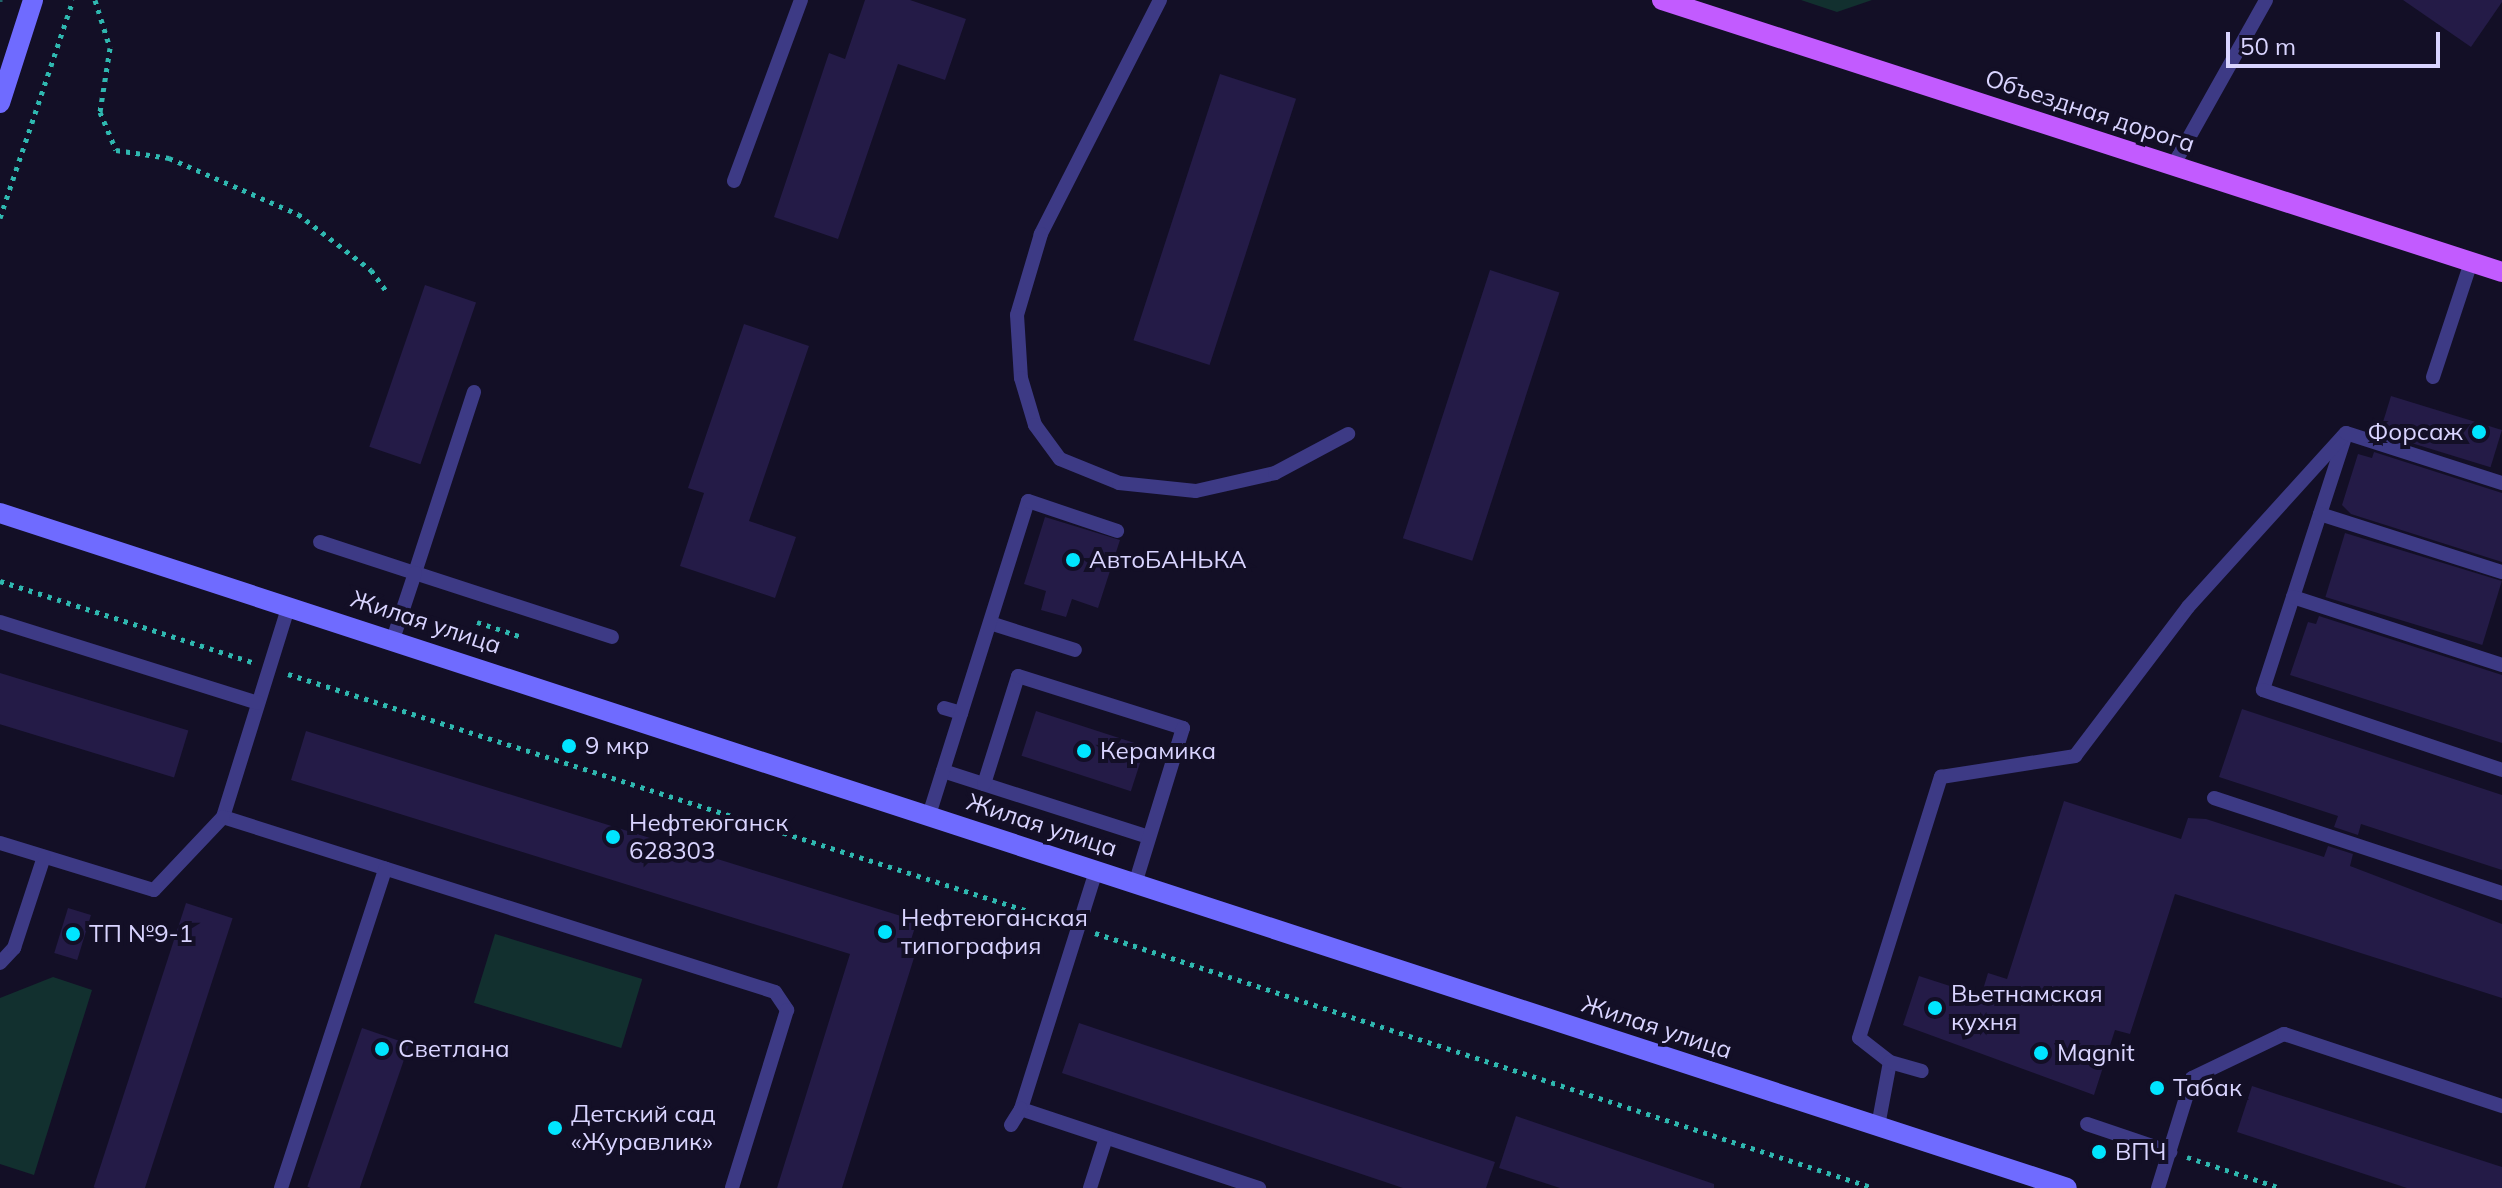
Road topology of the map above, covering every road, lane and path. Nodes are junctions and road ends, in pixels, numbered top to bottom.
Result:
1 (33, 0) edge
2 (73, 0) edge
3 (95, 0) edge
4 (801, 0) edge
5 (1160, 0) edge
6 (1662, 0) edge
7 (2266, 0) edge
8 (0, 103) edge
9 (2173, 166) junction
10 (734, 181) dead end
11 (0, 218) edge
12 (2471, 262) junction
13 (2502, 272) edge
14 (388, 293) dead end
15 (2433, 377) dead end
16 (474, 392) dead end
17 (2346, 433) junction
18 (1348, 434) dead end
19 (2502, 483) edge
20 (0, 513) edge
21 (2320, 514) junction
22 (1117, 531) dead end
23 (320, 542) dead end
24 (2502, 572) edge
25 (415, 573) junction
26 (0, 581) edge
27 (2293, 597) junction
28 (289, 605) junction
29 (0, 622) edge
30 (477, 622) dead end
31 (990, 623) junction
32 (522, 637) dead end
33 (612, 637) dead end
34 (393, 639) junction
35 (1075, 650) dead end
36 (2502, 665) edge
37 (269, 668) junction
38 (258, 703) junction
39 (944, 708) dead end
40 (961, 713) junction
41 (2502, 770) edge
42 (943, 771) junction
43 (984, 784) junction
44 (2214, 798) dead end
45 (929, 815) junction
46 (223, 817) junction
47 (1149, 837) junction
48 (0, 843) edge
49 (44, 857) junction
50 (385, 869) junction
51 (1096, 871) junction
52 (1135, 884) junction
53 (2502, 893) edge
54 (1080, 928) junction
55 (0, 963) edge
56 (1890, 1062) junction
57 (1922, 1071) dead end
58 (2502, 1106) edge
59 (1021, 1109) junction
60 (2087, 1124) dead end
61 (1011, 1125) dead end
62 (1878, 1126) junction
63 (1106, 1138) junction
64 (2170, 1152) junction
65 (281, 1188) edge
66 (732, 1188) edge
67 (1090, 1188) edge
68 (1259, 1188) edge
69 (1874, 1188) edge
70 (2067, 1188) edge
71 (2158, 1188) edge
72 (2281, 1188) edge

1 - 8 main road
2 - 11 path
3 - 14 path
4 - 10 lane
5 - 18 lane
6 - 9 main road, Объездная дорога
7 - 9 lane
9 - 12 main road, Объездная дорога
12 - 13 main road, Объездная дорога
12 - 15 lane
16 - 25 lane
17 - 19 lane
17 - 21 lane
17 - 56 lane
20 - 28 main road, Жилая улица
21 - 24 lane
21 - 27 lane
22 - 31 lane
23 - 25 lane
25 - 33 lane
25 - 34 lane
26 - 37 path
27 - 36 lane
27 - 41 lane
28 - 34 main road, Жилая улица
28 - 37 lane
29 - 38 lane
30 - 32 path
31 - 35 lane
31 - 40 lane
34 - 45 main road, Жилая улица
37 - 38 lane
37 - 54 path
38 - 46 lane
39 - 40 lane
40 - 42 lane
42 - 43 lane
42 - 45 lane
43 - 47 lane
43 - 47 lane
44 - 53 lane
45 - 51 main road, Жилая улица
46 - 49 lane
46 - 50 lane
47 - 52 lane
48 - 49 lane
49 - 55 lane
50 - 65 lane
50 - 66 lane
51 - 52 main road, Жилая улица
51 - 54 lane
52 - 62 main road, Жилая улица
54 - 59 lane
54 - 69 path
56 - 57 lane
56 - 62 lane
58 - 64 lane
59 - 61 lane
59 - 63 lane
60 - 64 lane
62 - 70 main road, Жилая улица
63 - 67 lane
63 - 68 lane
64 - 71 lane
64 - 72 path

